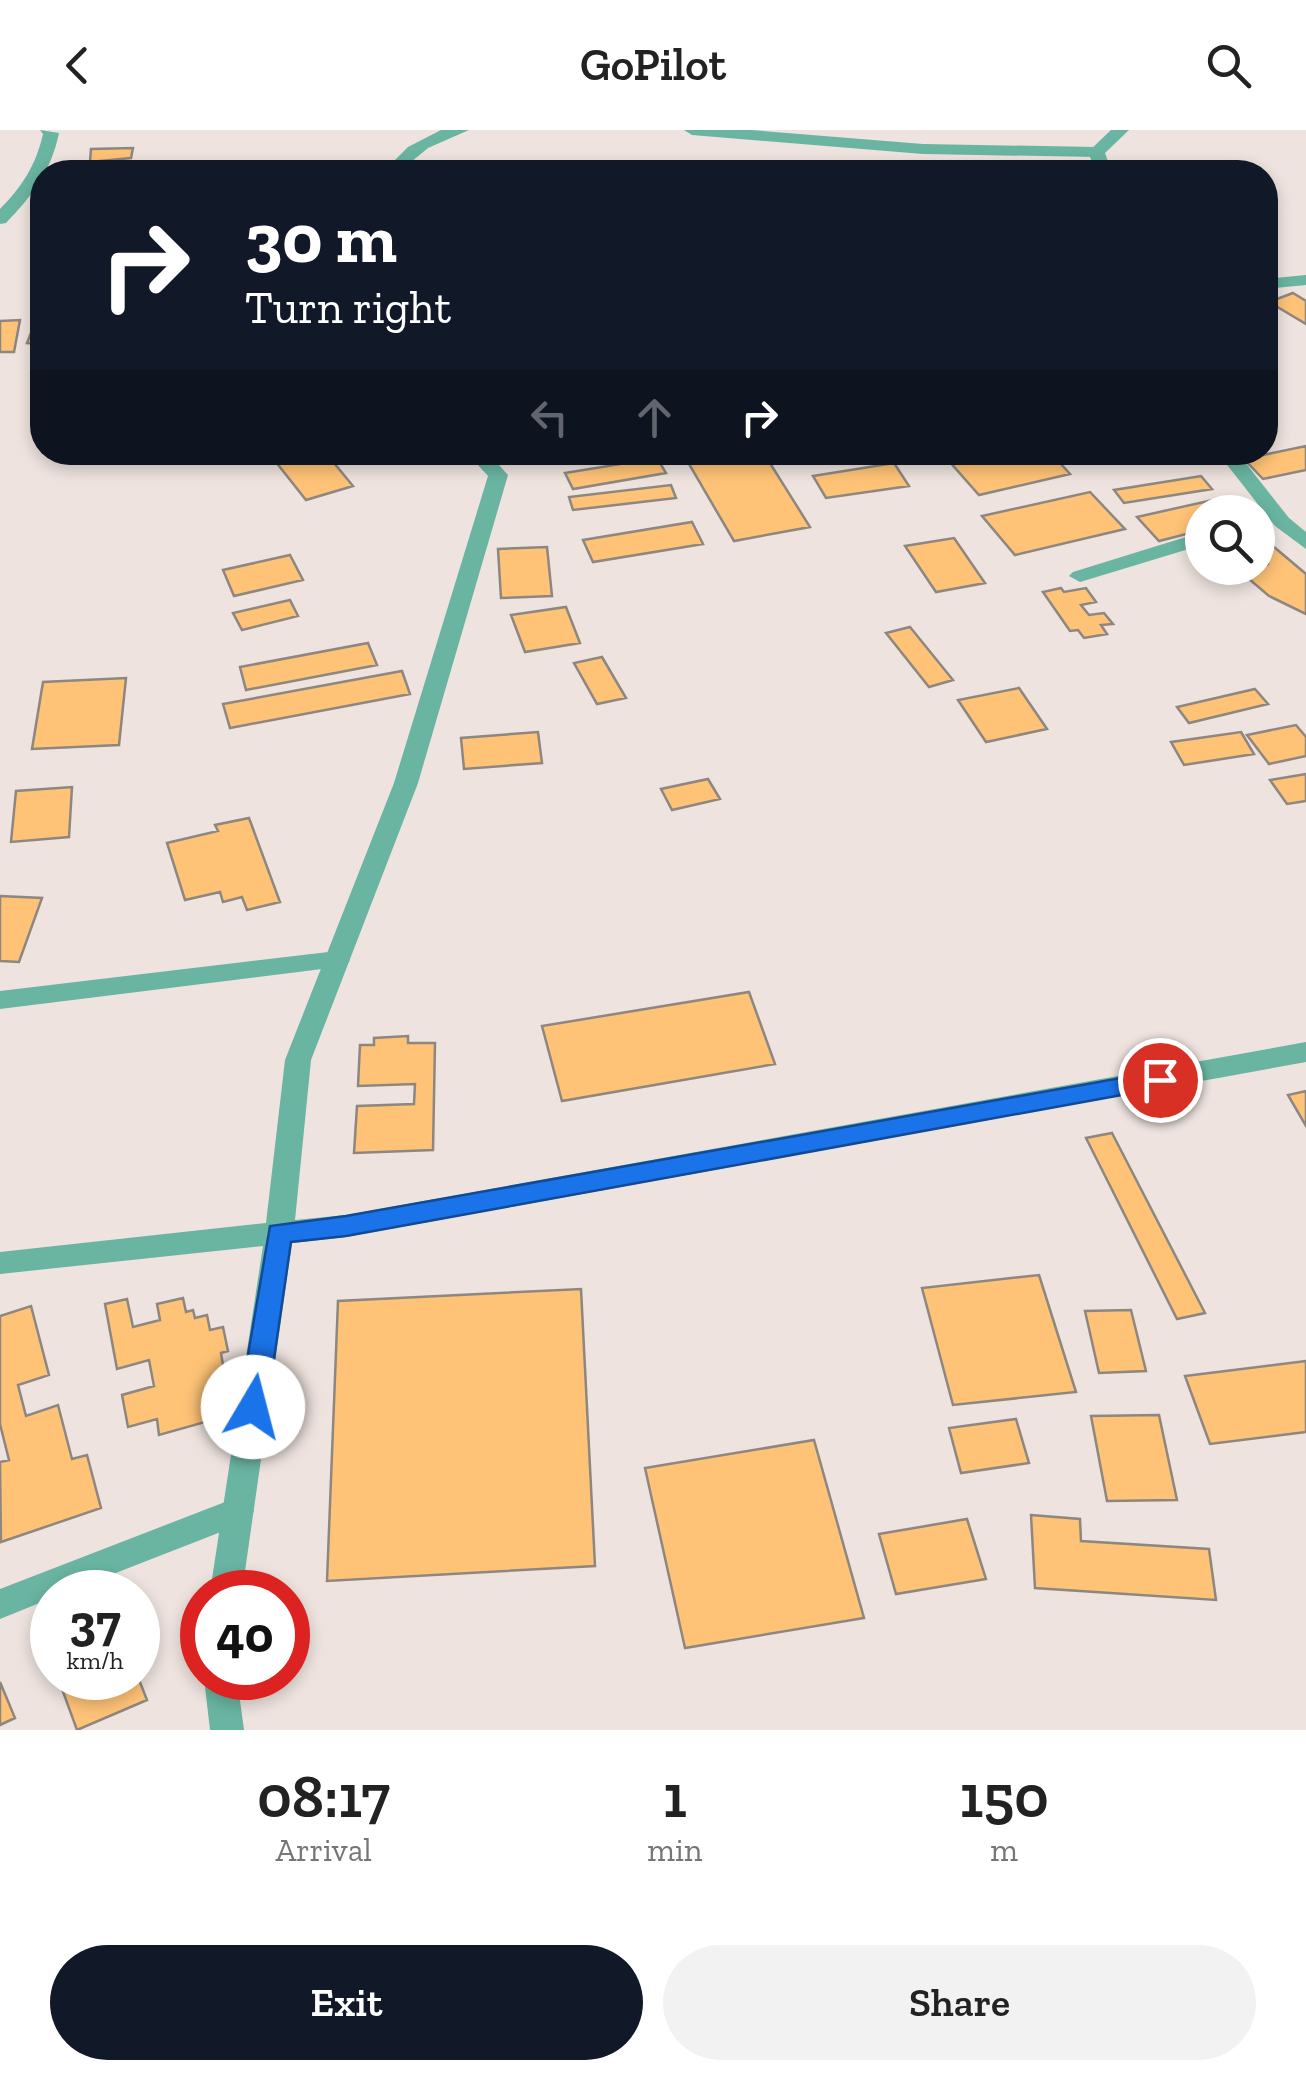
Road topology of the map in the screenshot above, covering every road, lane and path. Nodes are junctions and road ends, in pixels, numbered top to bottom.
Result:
1 (48, 130) edge
2 (461, 130) edge
3 (692, 130) edge
4 (1120, 130) edge
5 (1096, 152) junction
6 (46, 160) edge
7 (401, 160) edge
8 (1099, 160) edge
9 (30, 185) edge
10 (0, 218) edge
11 (1306, 280) edge
12 (1278, 283) edge
13 (488, 465) edge
14 (1236, 465) edge
15 (1282, 522) junction
16 (1275, 523) edge
17 (1185, 543) edge
18 (1306, 544) edge
19 (1080, 576) dead end
20 (337, 960) junction
21 (0, 1000) edge
22 (1306, 1052) edge
23 (279, 1233) junction
24 (0, 1263) edge
25 (238, 1511) junction
26 (229, 1570) edge
27 (0, 1604) edge
28 (224, 1700) edge
29 (227, 1730) edge

1 - 6 street
2 - 7 street
3 - 5 street
4 - 5 street
5 - 8 street
9 - 10 street
11 - 12 street
13 - 20 street
14 - 15 street
15 - 16 street
15 - 18 street
17 - 19 street
20 - 21 street
20 - 23 street
22 - 23 street
23 - 24 street
23 - 25 street
25 - 26 street
25 - 27 street
28 - 29 street

